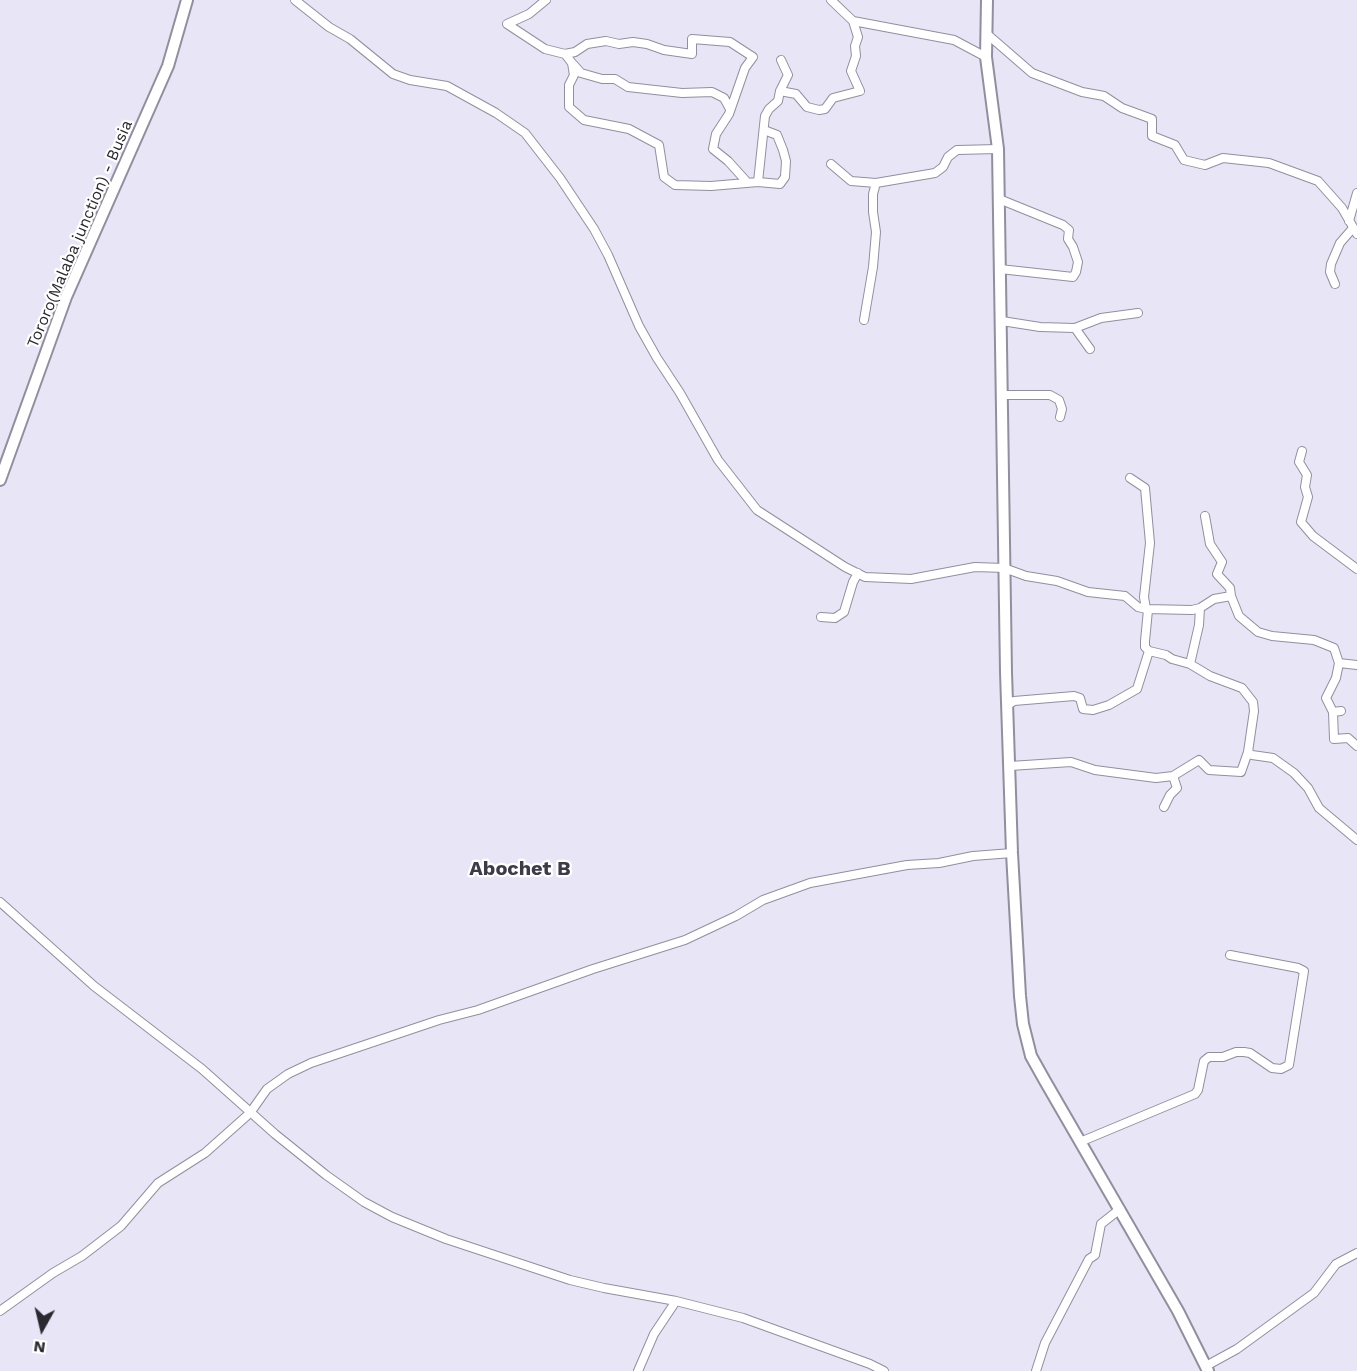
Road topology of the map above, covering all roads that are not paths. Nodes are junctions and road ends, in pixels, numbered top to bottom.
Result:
1 (187, 0) edge
2 (295, 0) edge
3 (546, 0) edge
4 (831, 0) edge
5 (987, 0) edge
6 (853, 21) junction
7 (987, 34) junction
8 (566, 54) junction
9 (986, 57) junction
10 (781, 60) dead end
11 (572, 63) junction
12 (780, 91) junction
13 (730, 109) junction
14 (764, 130) junction
15 (998, 149) junction
16 (831, 164) dead end
17 (747, 182) junction
18 (758, 182) junction
19 (876, 183) junction
20 (1357, 194) edge
21 (999, 199) junction
22 (1353, 227) edge
23 (1000, 269) junction
24 (1335, 284) dead end
25 (1138, 313) dead end
26 (864, 320) dead end
27 (1002, 321) junction
28 (1075, 328) junction
29 (1090, 349) dead end
30 (1003, 395) junction
31 (1060, 417) dead end
32 (1302, 451) dead end
33 (1130, 478) dead end
34 (0, 480) edge
35 (1205, 516) dead end
36 (1005, 568) junction
37 (1357, 569) edge
38 (858, 573) junction
39 (1231, 596) junction
40 (1200, 608) junction
41 (1147, 610) junction
42 (821, 617) dead end
43 (1149, 651) junction
44 (1339, 663) junction
45 (1190, 664) junction
46 (1357, 665) edge
47 (1008, 705) junction
48 (1356, 743) edge
49 (1248, 752) junction
50 (1010, 766) junction
51 (1173, 776) junction
52 (1164, 807) dead end
53 (1357, 840) edge
54 (1012, 853) junction
55 (0, 902) edge
56 (1230, 955) dead end
57 (250, 1113) junction
58 (1080, 1142) junction
59 (1120, 1209) junction
60 (1357, 1253) edge
61 (676, 1301) junction
62 (0, 1311) edge
63 (1207, 1369) edge
64 (638, 1371) edge
65 (884, 1371) edge
66 (1036, 1371) edge

1 - 34 main road, Tororo(Malaba junction) - Busia
2 - 38 street
3 - 8 street
4 - 6 street
5 - 7 main road
6 - 9 street
6 - 12 street
7 - 9 main road
7 - 22 street
8 - 11 street
8 - 13 street
9 - 15 main road
10 - 12 street
11 - 13 street
11 - 17 street
12 - 14 street
13 - 17 street
14 - 18 street
14 - 18 street
15 - 19 street
15 - 21 main road
16 - 19 street
17 - 18 street
19 - 26 street
20 - 22 street
21 - 23 main road
21 - 23 street
22 - 24 street
23 - 27 main road
25 - 28 street
27 - 28 street
27 - 30 main road
28 - 29 street
30 - 31 street
30 - 36 main road
32 - 37 street
33 - 41 street
35 - 39 street
36 - 38 street
36 - 41 street
36 - 47 main road
38 - 42 street
39 - 40 street
39 - 44 street
40 - 41 street
40 - 45 street
41 - 43 street
43 - 45 street
43 - 47 street
44 - 46 street
44 - 48 street
45 - 49 street
47 - 50 main road
49 - 51 street
49 - 53 street
50 - 51 street
50 - 54 main road
51 - 52 street
54 - 57 street
54 - 58 main road
55 - 57 street
56 - 58 street
57 - 61 street
57 - 62 street
58 - 59 main road
59 - 63 main road
59 - 66 street
60 - 63 street
61 - 64 street
61 - 65 street

